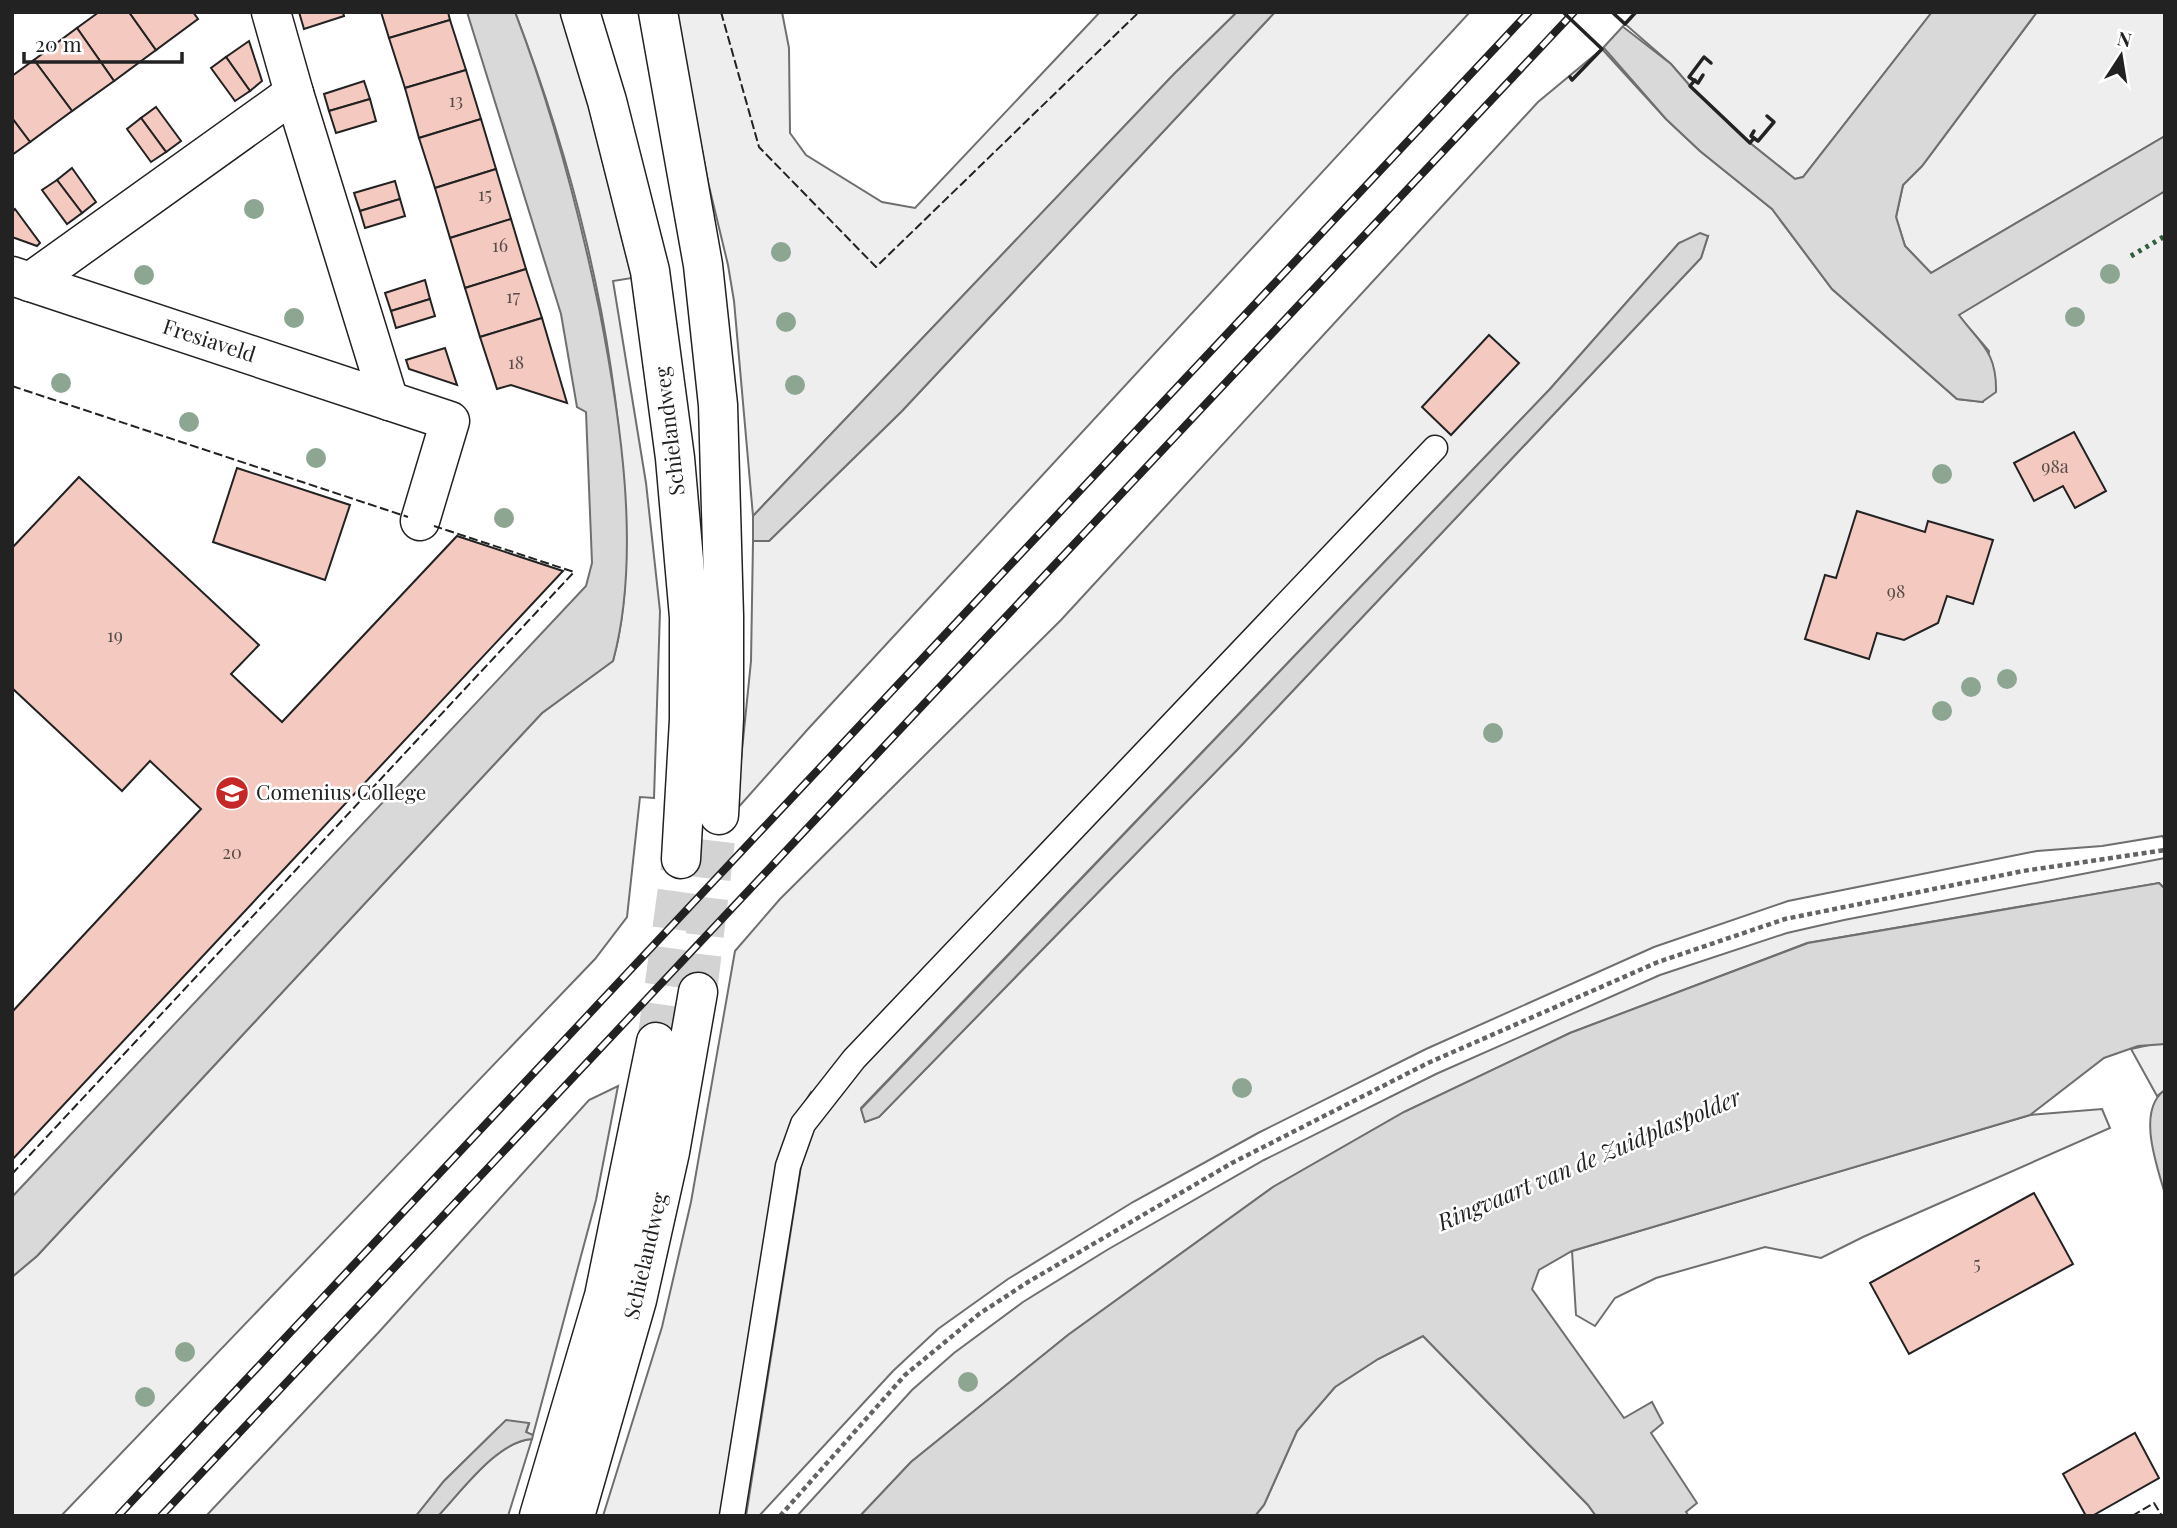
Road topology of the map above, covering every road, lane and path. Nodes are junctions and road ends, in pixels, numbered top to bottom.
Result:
1 (271, 12) edge
2 (580, 12) edge
3 (658, 12) edge
4 (294, 93) junction
5 (21, 279) edge
6 (389, 401) junction
7 (1435, 448) dead end
8 (420, 521) dead end
9 (719, 815) tunnel mouth
10 (2165, 850) edge
11 (681, 859) tunnel mouth
12 (698, 992) tunnel mouth
13 (656, 1042) tunnel mouth
14 (539, 1516) edge
15 (575, 1516) edge
16 (733, 1516) edge
17 (780, 1516) edge

1 - 4 main road
2 - 11 main road, Schielandweg
3 - 9 main road, Schielandweg
4 - 5 main road, Fresiaveld
4 - 6 main road
5 - 6 main road, Fresiaveld
6 - 8 main road, Fresiaveld
7 - 16 lane
10 - 17 path
12 - 15 main road, Schielandweg
13 - 14 main road, Schielandweg

